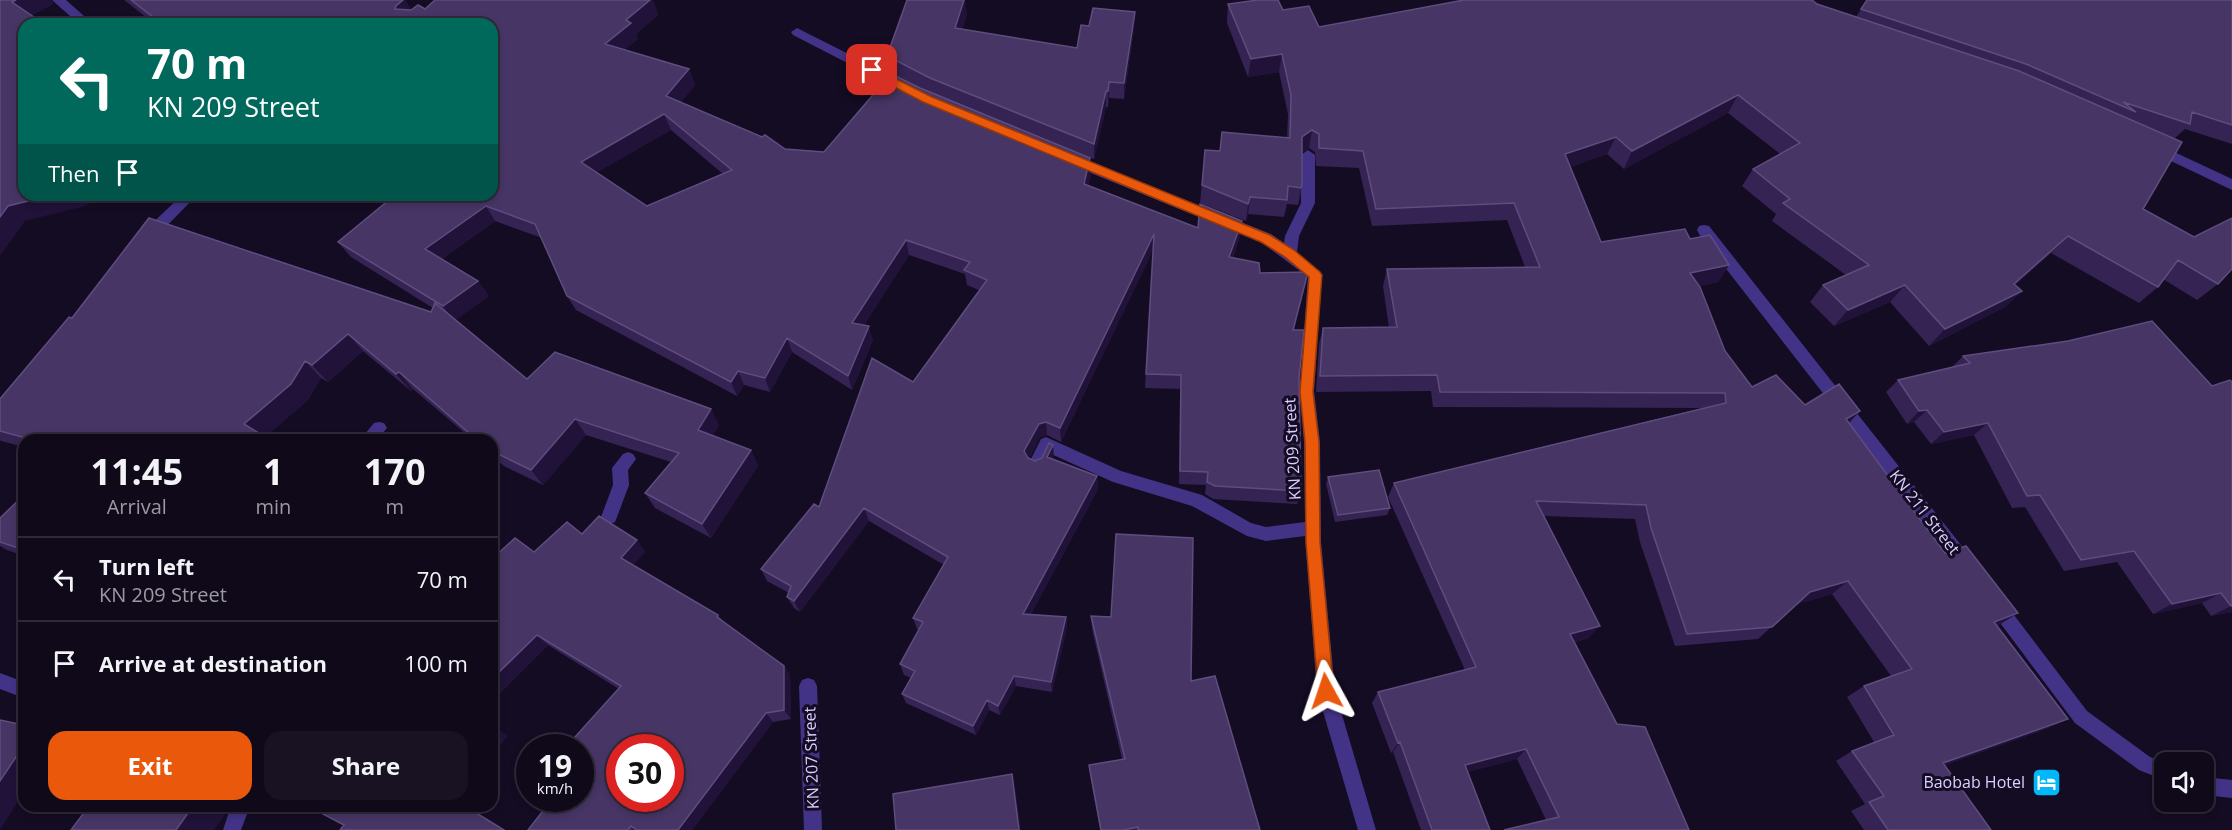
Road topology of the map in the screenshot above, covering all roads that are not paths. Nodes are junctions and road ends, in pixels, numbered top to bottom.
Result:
1 (58, 0) edge
2 (80, 18) edge
3 (797, 32) dead end
4 (907, 89) edge
5 (2144, 143) edge
6 (1058, 154) edge
7 (1308, 155) edge
8 (2232, 184) edge
9 (184, 201) edge
10 (1704, 230) dead end
11 (141, 243) edge
12 (1290, 254) junction
13 (379, 428) dead end
14 (373, 434) edge
15 (628, 459) edge
16 (1036, 465) edge
17 (609, 517) dead end
18 (1312, 528) junction
19 (1975, 576) edge
20 (1989, 595) edge
21 (0, 681) edge
22 (808, 686) dead end
23 (18, 688) edge
24 (2154, 767) edge
25 (2214, 787) edge
26 (2232, 789) edge
27 (238, 812) edge
28 (232, 830) edge
29 (813, 830) edge
30 (1366, 830) edge

1 - 2 street
3 - 4 street
5 - 8 street
6 - 12 street, KN 209 Street
7 - 12 street
9 - 11 street
10 - 19 street, KN 211 Street
12 - 18 street, KN 209 Street
13 - 14 street
15 - 17 street
16 - 18 street
18 - 30 street, KN 209 Street
20 - 24 street
21 - 23 street
22 - 29 street, KN 207 Street
25 - 26 street
27 - 28 street

